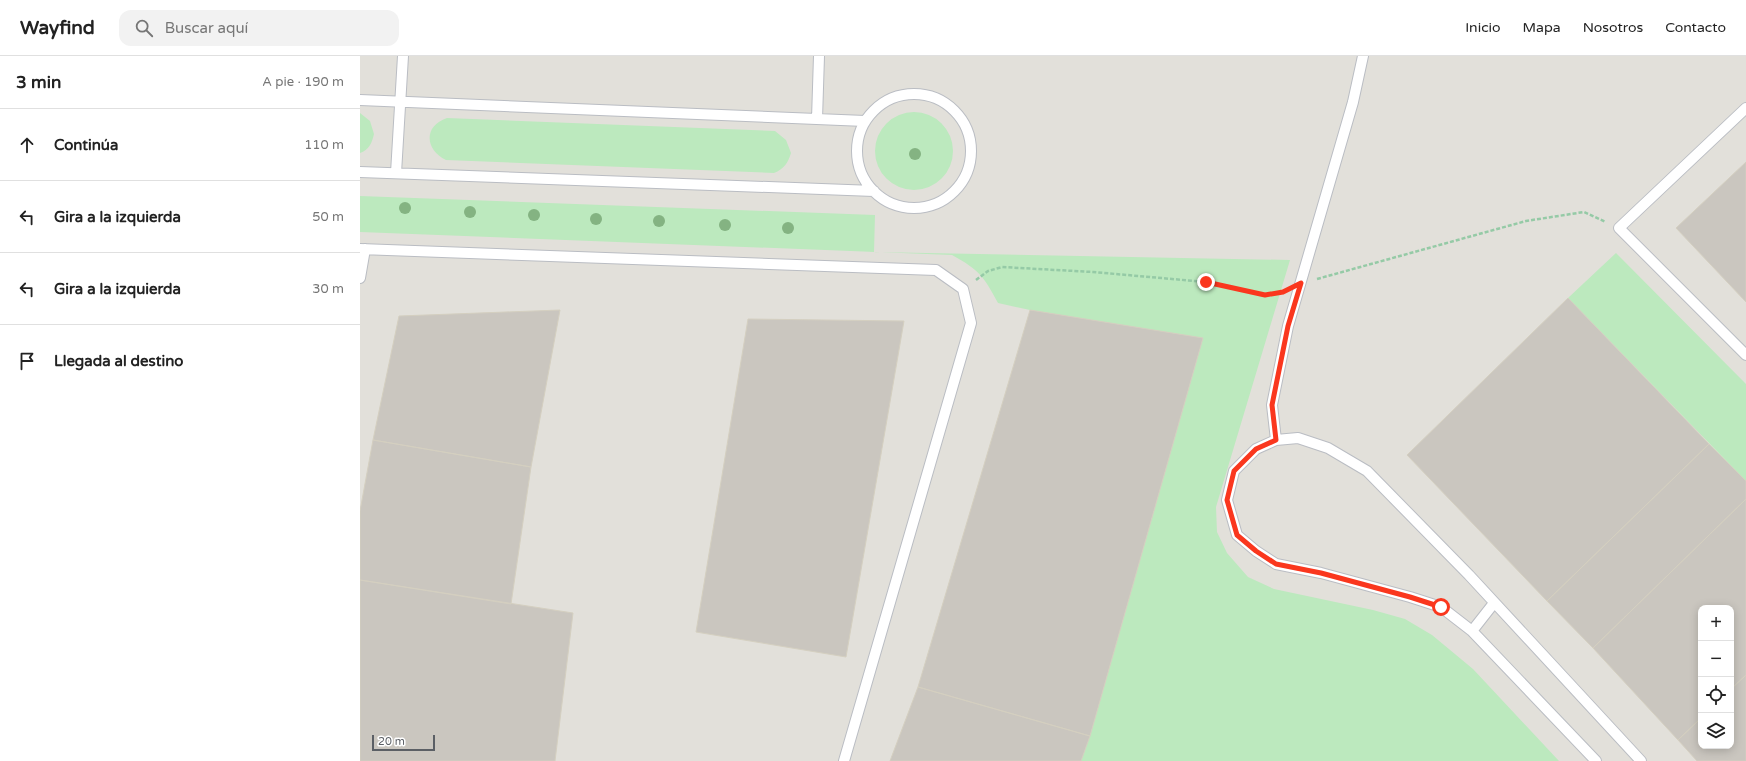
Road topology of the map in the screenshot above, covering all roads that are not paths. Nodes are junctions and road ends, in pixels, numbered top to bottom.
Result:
1 (403, 56) edge
2 (819, 56) edge
3 (1363, 56) edge
4 (360, 100) edge
5 (401, 102) junction
6 (1746, 108) edge
7 (817, 119) junction
8 (865, 121) junction
9 (360, 172) edge
10 (396, 173) junction
11 (874, 191) junction
12 (363, 249) edge
13 (360, 278) edge
14 (1746, 355) edge
15 (1276, 440) junction
16 (1494, 603) junction
17 (1472, 631) junction
18 (844, 761) edge
19 (1596, 761) edge
20 (1640, 761) edge

1 - 5 lane
2 - 7 lane
3 - 15 lane
4 - 5 lane
5 - 7 lane
5 - 10 lane
6 - 14 lane
7 - 8 lane
8 - 11 lane
8 - 11 lane
9 - 10 lane
10 - 11 lane
12 - 13 lane
12 - 18 lane
15 - 16 lane
15 - 17 lane
16 - 17 lane
16 - 20 lane
17 - 19 lane

